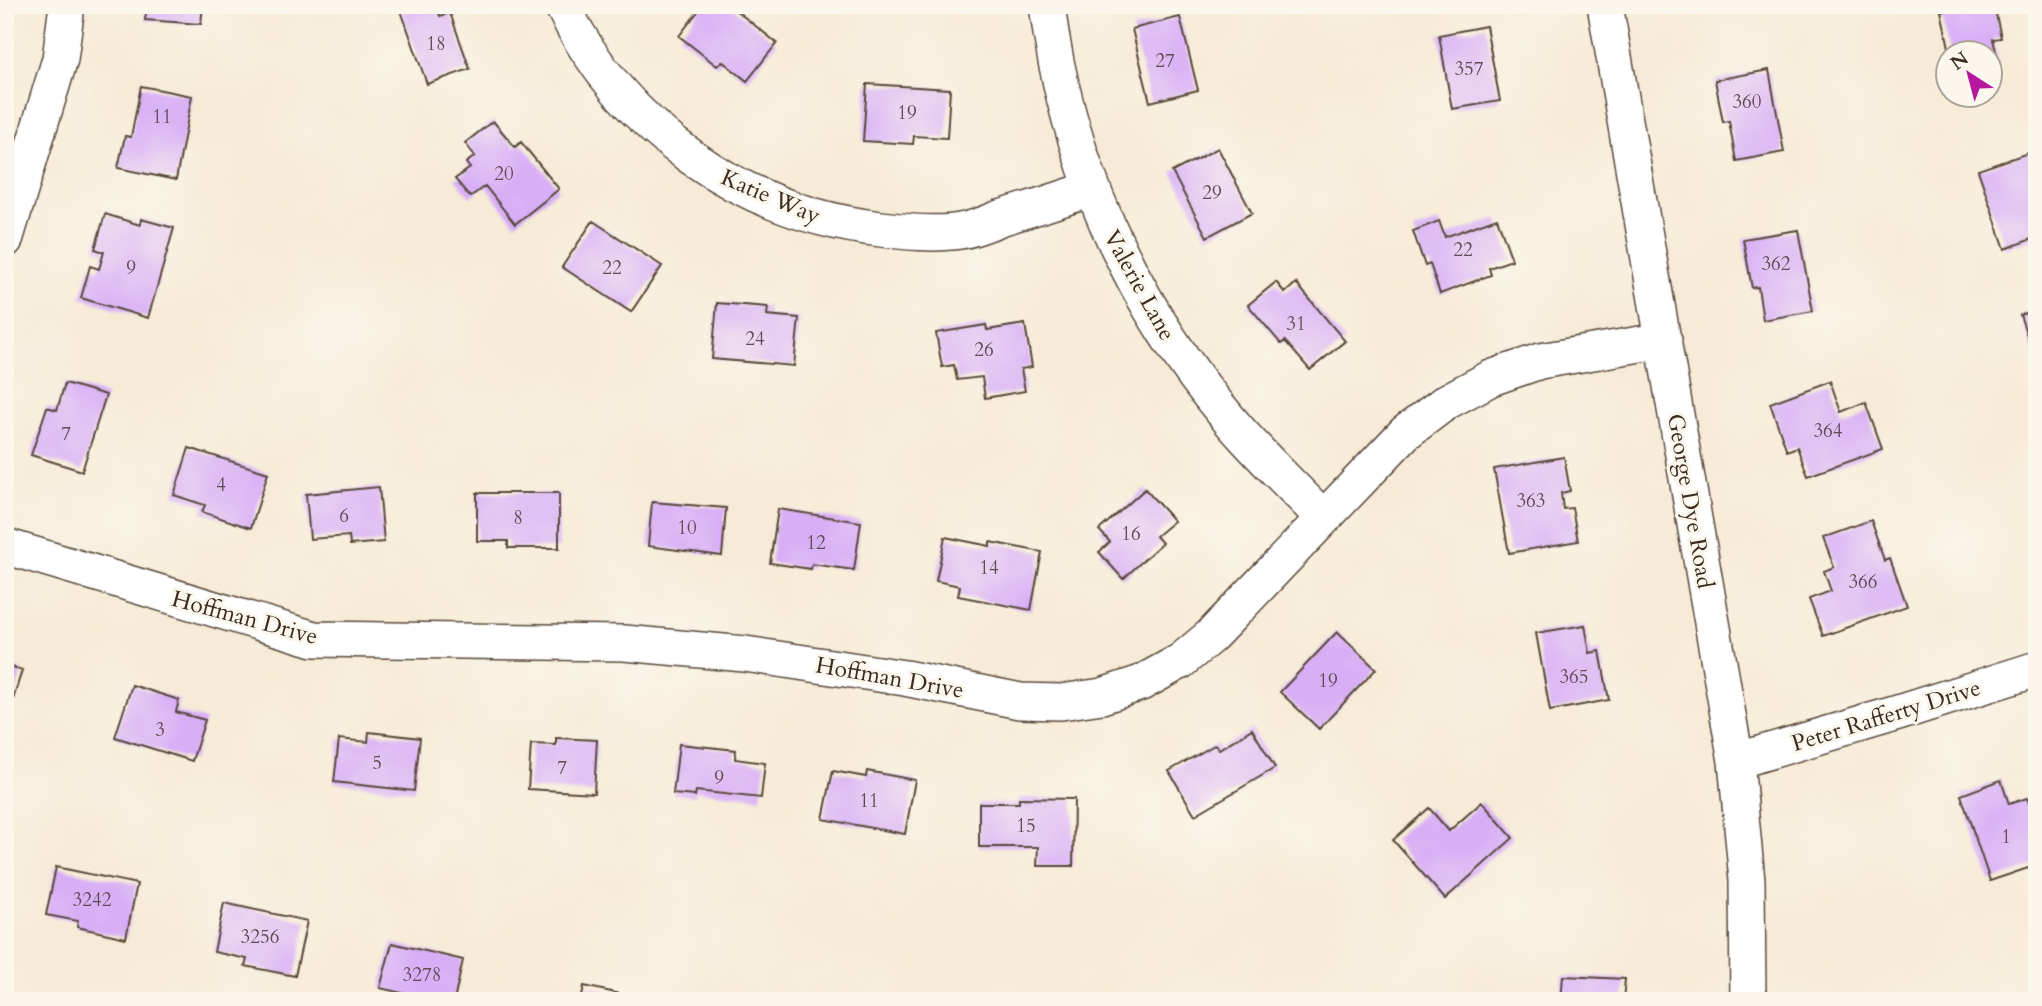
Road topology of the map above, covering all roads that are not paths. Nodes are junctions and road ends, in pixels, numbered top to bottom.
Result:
1 (67, 5) edge
2 (562, 5) edge
3 (1048, 5) edge
4 (1605, 5) edge
5 (16, 166) edge
6 (1091, 189) junction
7 (5, 240) edge
8 (1664, 340) junction
9 (1324, 518) junction
10 (5, 546) edge
11 (2037, 668) edge
12 (1736, 761) junction
13 (1748, 1001) edge

1 - 5 street
2 - 6 street, Katie Way
3 - 6 street, Valerie Lane
4 - 8 street, George Dye Road
5 - 7 street
6 - 9 street, Valerie Lane
8 - 9 street, Hoffman Drive
8 - 12 street, George Dye Road
9 - 10 street, Hoffman Drive
11 - 12 street, Peter Rafferty Drive
12 - 13 street, George Dye Road

